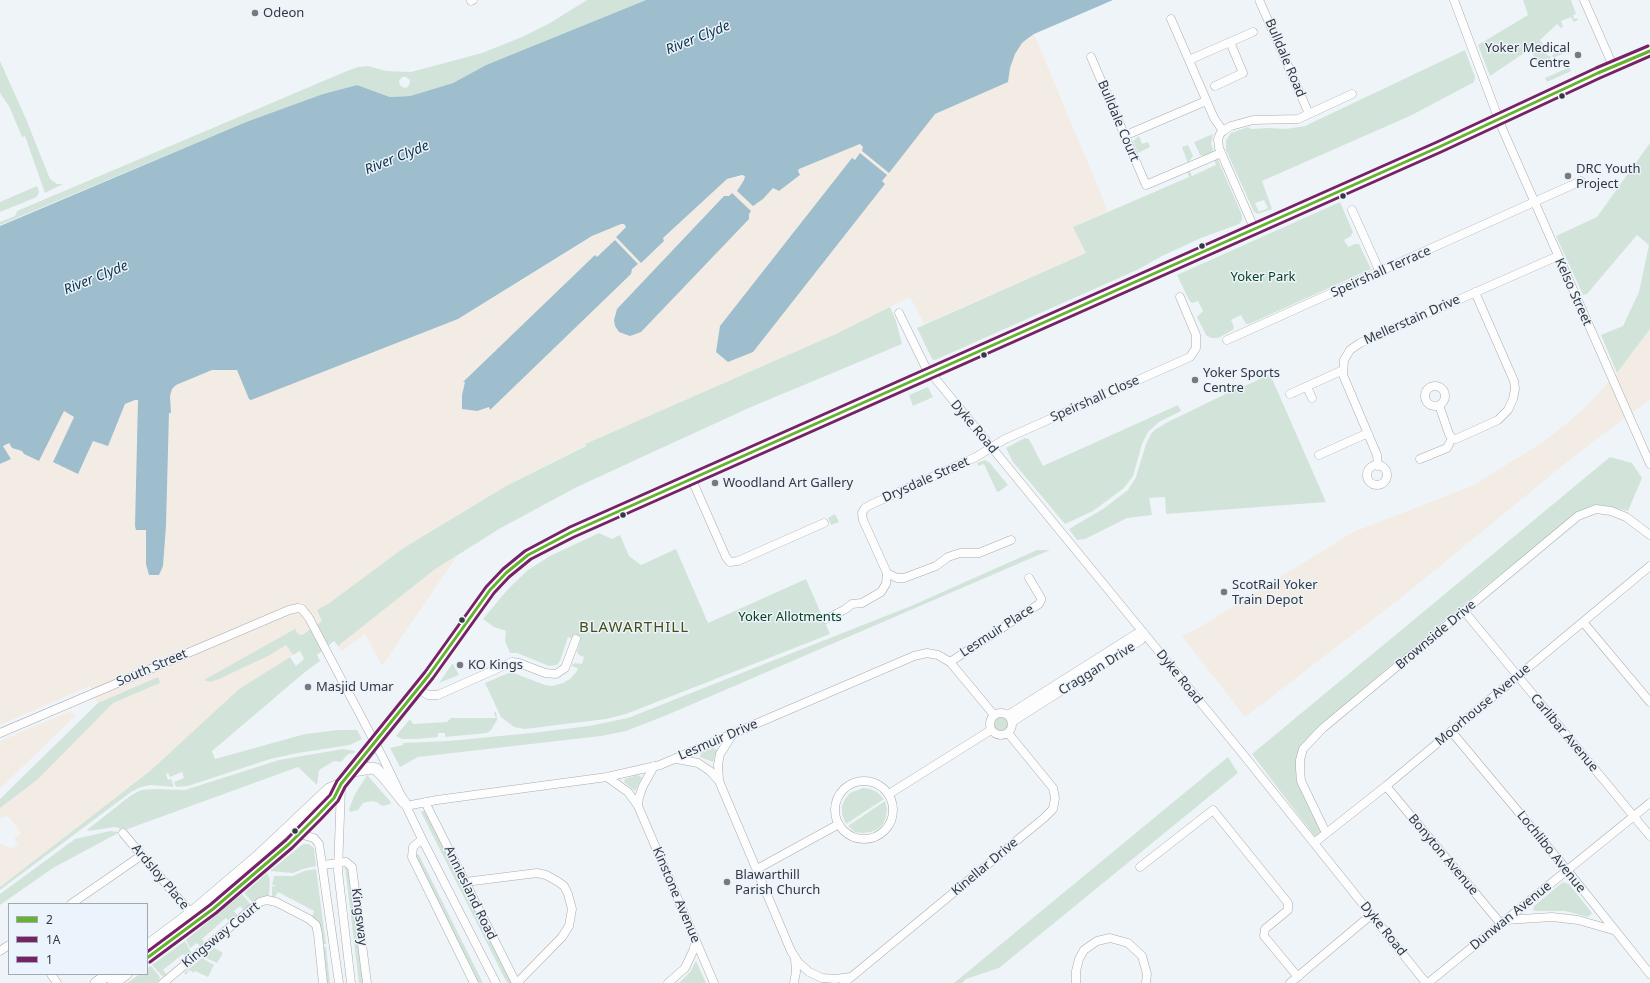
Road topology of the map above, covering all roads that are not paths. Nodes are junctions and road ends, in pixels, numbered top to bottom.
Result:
1 (1454, 0) edge
2 (1584, 0) edge
3 (1260, 2) dead end
4 (1171, 19) dead end
5 (1253, 32) dead end
6 (1230, 42) junction
7 (1650, 50) edge
8 (1092, 57) dead end
9 (1189, 60) junction
10 (1614, 66) junction
11 (1215, 86) dead end
12 (1352, 94) dead end
13 (1206, 100) junction
14 (1309, 114) junction
15 (1498, 119) junction
16 (1223, 130) junction
17 (1124, 136) junction
18 (1221, 153) junction
19 (1581, 181) dead end
20 (1534, 202) junction
21 (1352, 210) dead end
22 (1254, 228) junction
23 (1558, 256) junction
24 (1380, 272) junction
25 (1475, 292) junction
26 (1180, 297) dead end
27 (899, 313) dead end
28 (1227, 340) dead end
29 (1343, 370) junction
30 (930, 374) junction
31 (1307, 387) junction
32 (1290, 394) dead end
33 (1312, 398) dead end
34 (1439, 405) dead end
35 (1368, 433) junction
36 (1452, 438) junction
37 (992, 447) junction
38 (1319, 455) dead end
39 (1420, 459) dead end
40 (1650, 464) edge
41 (1378, 466) dead end
42 (692, 480) junction
43 (824, 523) dead end
44 (1650, 534) edge
45 (1011, 540) dead end
46 (1650, 566) edge
47 (887, 573) junction
48 (1029, 578) dead end
49 (304, 610) joint
50 (1464, 611) junction
51 (826, 619) dead end
52 (1583, 622) junction
53 (1144, 633) junction
54 (576, 639) dead end
55 (950, 662) junction
56 (1517, 676) junction
57 (418, 689) junction
58 (1650, 702) edge
59 (994, 715) junction
60 (1010, 719) junction
61 (991, 730) junction
62 (1451, 731) junction
63 (0, 733) edge
64 (1008, 733) junction
65 (732, 734) junction
66 (376, 743) junction
67 (676, 759) junction
68 (654, 766) junction
69 (352, 771) junction
70 (607, 777) junction
71 (719, 780) junction
72 (341, 784) junction
73 (1386, 786) junction
74 (889, 794) junction
75 (425, 802) junction
76 (1650, 803) edge
77 (405, 804) junction
78 (638, 806) junction
79 (1634, 816) junction
80 (839, 824) junction
81 (123, 833) dead end
82 (1326, 833) junction
83 (299, 834) junction
84 (1650, 836) edge
85 (422, 839) junction
86 (1314, 843) junction
87 (142, 855) junction
88 (338, 863) junction
89 (323, 865) junction
90 (1140, 867) dead end
91 (757, 869) junction
92 (1567, 870) junction
93 (465, 882) junction
94 (72, 903) edge
95 (1371, 915) junction
96 (194, 917) junction
97 (1504, 922) junction
98 (1614, 930) junction
99 (696, 941) junction
100 (148, 945) edge
101 (794, 956) junction
102 (148, 957) edge
103 (1650, 974) edge
104 (108, 975) edge
105 (125, 975) edge
106 (852, 976) junction
107 (1298, 977) junction
108 (96, 983) edge
109 (113, 983) edge
110 (163, 983) edge
111 (323, 983) edge
112 (339, 983) edge
113 (351, 983) edge
114 (366, 983) edge
115 (474, 983) edge
116 (496, 983) edge
117 (516, 983) edge
118 (668, 983) edge
119 (714, 983) edge
120 (794, 983) edge
121 (844, 983) edge
122 (1076, 983) edge
123 (1146, 983) edge
124 (1290, 983) edge
125 (1427, 983) edge

1 - 15 street, Kelso Street
2 - 10 street
3 - 14 street, Bulldale Road
4 - 9 street
5 - 6 street
6 - 9 street
6 - 11 street
7 - 10 main road
8 - 17 street, Bulldale Court
9 - 13 street
10 - 15 main road
12 - 14 street
13 - 16 street
13 - 17 street
14 - 16 street
15 - 20 street, Kelso Street
15 - 22 main road
16 - 18 street
17 - 18 street, Bulldale Court
18 - 22 street
19 - 20 street, Speirshall Terrace
20 - 23 street, Kelso Street
20 - 24 street, Speirshall Terrace
21 - 24 street
22 - 30 main road
23 - 25 street, Mellerstain Drive
23 - 40 street, Kelso Street
24 - 28 street, Speirshall Terrace
25 - 29 street, Mellerstain Drive
25 - 36 street
26 - 37 street, Speirshall Close
27 - 30 street, Dyke Road
29 - 31 street
29 - 35 street
30 - 37 street, Dyke Road
30 - 42 main road
31 - 32 street
31 - 33 street
34 - 36 street
35 - 38 street
35 - 41 street
36 - 39 street
37 - 47 street, Drysdale Street
37 - 53 street, Dyke Road
42 - 43 street
42 - 57 main road
44 - 50 street, Brownside Drive
45 - 47 street
46 - 52 street, Moorhouse Avenue
47 - 51 street
48 - 55 street, Lesmuir Place
49 - 63 street, South Street
49 - 66 street, Anniesland Road
50 - 56 street, Carlibar Avenue
50 - 82 street, Brownside Drive
52 - 56 street, Moorhouse Avenue
52 - 58 street
53 - 60 street, Craggan Drive
53 - 86 street, Dyke Road
54 - 57 street
55 - 59 street, Lesmuir Drive
55 - 65 street, Lesmuir Drive
56 - 62 street, Moorhouse Avenue
56 - 79 street, Carlibar Avenue
57 - 66 main road
59 - 60 street
59 - 61 street
60 - 64 street
61 - 64 street
61 - 74 street
62 - 73 street, Moorhouse Avenue
62 - 92 street, Lochlibo Avenue
64 - 106 street, Kinellar Drive
65 - 67 street, Lesmuir Drive
65 - 71 street
66 - 69 main road
66 - 77 street, Anniesland Road
67 - 68 street, Lesmuir Drive
67 - 71 street
68 - 70 street, Lesmuir Drive
68 - 78 street
69 - 72 main road
69 - 77 main road
70 - 75 street, Lesmuir Drive
70 - 78 street, Kinstone Avenue
71 - 91 street
72 - 83 main road
72 - 88 street, Kingsway
72 - 96 main road
73 - 82 street, Moorhouse Avenue
73 - 97 street, Bonyton Avenue
74 - 80 street
74 - 80 street
75 - 77 street, Lesmuir Drive
75 - 93 street, Anniesland Road
76 - 79 street, Dunwan Avenue
77 - 85 street, Anniesland Road
78 - 99 street, Kinstone Avenue
79 - 84 street, Carlibar Avenue
79 - 92 street, Dunwan Avenue
80 - 91 street
81 - 87 street, Ardsloy Place
82 - 86 street, Moorhouse Avenue
83 - 89 street
83 - 96 main road
85 - 115 street
85 - 116 street, Anniesland Road
86 - 95 street, Dyke Road
87 - 94 street
87 - 96 street, Ardsloy Place
88 - 89 street
88 - 113 street, Kingsway
88 - 114 street, Kingsway
89 - 112 street
90 - 107 street
91 - 101 street
92 - 97 street, Dunwan Avenue
92 - 98 street, Lochlibo Avenue
93 - 117 street, Anniesland Road
93 - 117 street
95 - 107 street
95 - 125 street, Dyke Road
96 - 100 main road
96 - 102 main road
97 - 98 street
97 - 125 street, Dunwan Avenue
98 - 103 street, Lochlibo Avenue
99 - 118 street
99 - 119 street, Kinstone Avenue
101 - 106 street
101 - 120 street
104 - 108 main road
105 - 109 main road
106 - 121 street, Kinellar Drive
107 - 124 street
110 - 111 street, Kingsway Court
122 - 123 street

